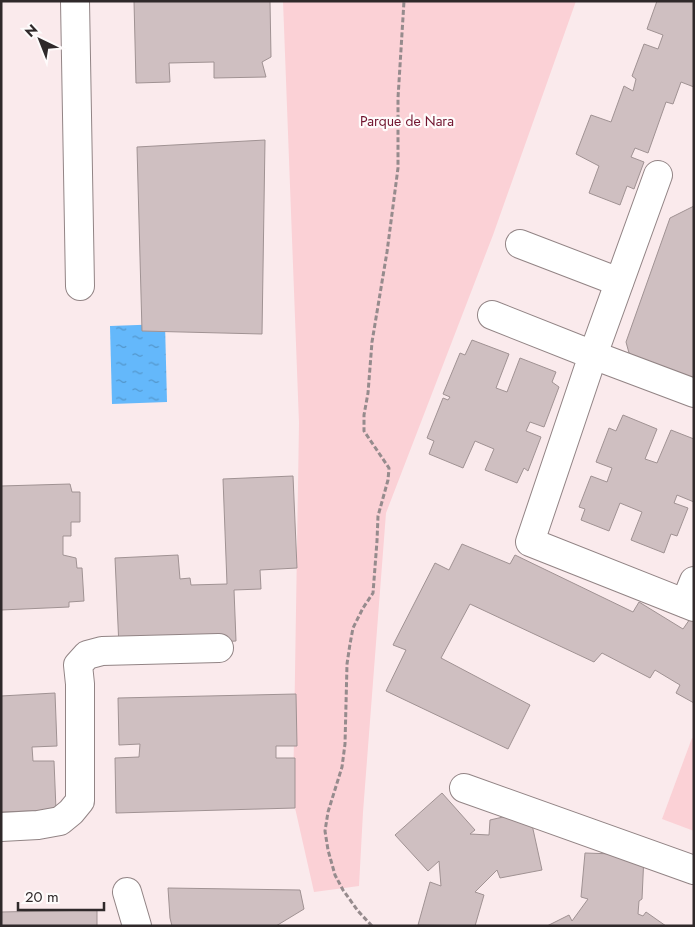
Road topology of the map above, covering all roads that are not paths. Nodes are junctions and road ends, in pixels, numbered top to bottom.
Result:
1 (75, 1) edge
2 (658, 175) dead end
3 (520, 244) dead end
4 (619, 282) junction
5 (80, 286) dead end
6 (492, 315) dead end
7 (593, 355) junction
8 (694, 393) edge
9 (691, 597) edge
10 (219, 648) dead end
11 (464, 788) dead end
12 (1, 827) edge
13 (694, 870) edge
14 (127, 892) dead end
15 (137, 926) edge

1 - 5 street
2 - 4 street
3 - 4 street
4 - 7 street
6 - 7 street
7 - 8 street
7 - 9 street
10 - 12 street
11 - 13 street
14 - 15 street

